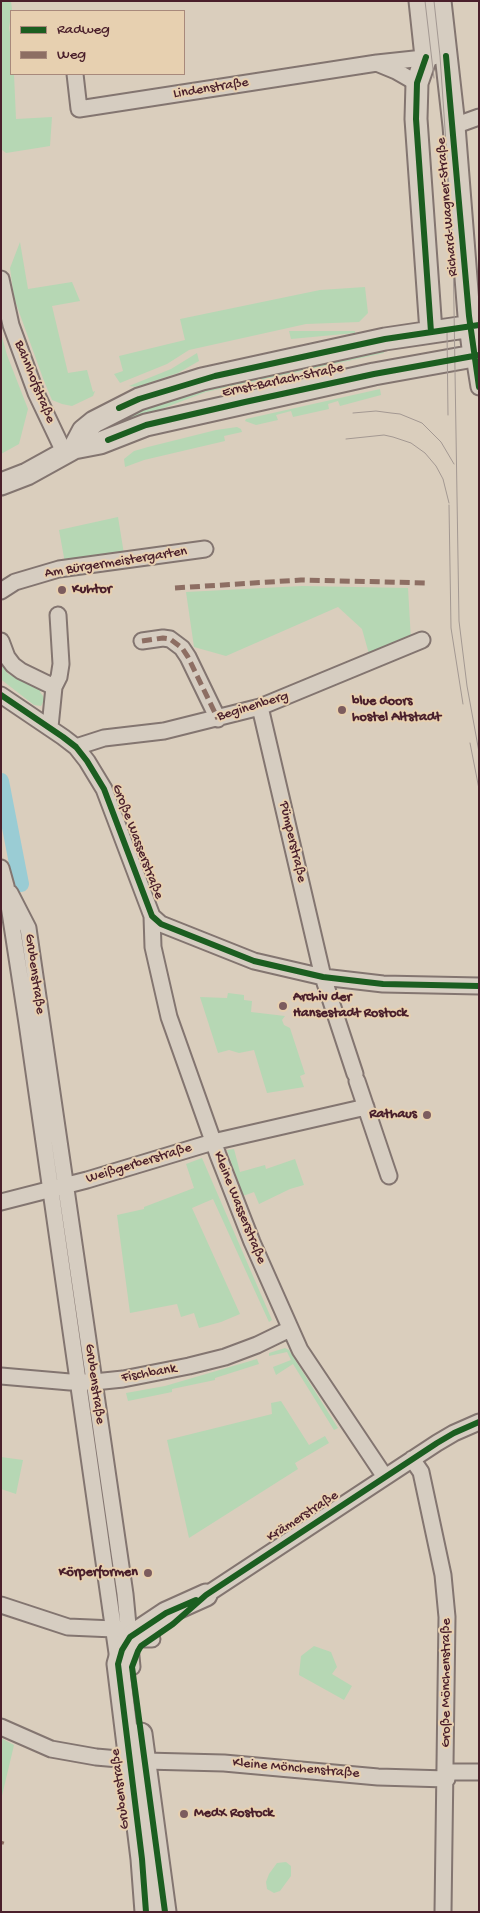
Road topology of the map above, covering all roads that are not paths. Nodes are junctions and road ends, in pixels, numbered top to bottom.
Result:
1 (420, 1) edge
2 (440, 1) edge
3 (436, 56) junction
4 (377, 63) junction
5 (76, 75) edge
6 (418, 83) junction
7 (479, 117) edge
8 (454, 126) junction
9 (1, 279) edge
10 (431, 332) junction
11 (476, 341) edge
12 (479, 387) edge
13 (69, 451) junction
14 (1, 484) edge
15 (204, 549) dead end
16 (1, 591) edge
17 (58, 615) dead end
18 (422, 640) dead end
19 (1, 641) edge
20 (142, 642) dead end
21 (54, 687) junction
22 (1, 695) edge
23 (260, 707) junction
24 (218, 719) junction
25 (50, 727) junction
26 (76, 747) junction
27 (1, 868) edge
28 (152, 916) junction
29 (323, 977) junction
30 (479, 986) edge
31 (366, 1108) junction
32 (213, 1142) junction
33 (389, 1176) dead end
34 (58, 1188) junction
35 (1, 1202) edge
36 (290, 1329) junction
37 (1, 1376) edge
38 (78, 1382) junction
39 (94, 1382) junction
40 (479, 1422) edge
41 (412, 1459) junction
42 (385, 1477) junction
43 (206, 1595) junction
44 (1, 1605) edge
45 (122, 1633) junction
46 (152, 1639) junction
47 (125, 1665) junction
48 (1, 1727) edge
49 (143, 1761) junction
50 (479, 1772) edge
51 (447, 1775) junction
52 (146, 1912) edge
53 (165, 1912) edge
54 (444, 1912) edge

1 - 3 street, Richard-Wagner-Straße
2 - 3 street, Richard-Wagner-Straße
3 - 4 street, Lindenstraße
3 - 6 street, Richard-Wagner-Straße
3 - 8 street, Richard-Wagner-Straße
4 - 5 street, Lindenstraße
4 - 6 street
6 - 10 street, Richard-Wagner-Straße
7 - 8 street
8 - 11 street, Richard-Wagner-Straße
9 - 13 street, Bahnhofstraße
10 - 11 street, Ernst-Barlach-Straße
10 - 11 street
10 - 13 street, Ernst-Barlach-Straße
11 - 12 street
11 - 13 street, Ernst-Barlach-Straße
13 - 14 street, Ernst-Barlach-Straße
15 - 16 street, Am Bürgermeistergarten
17 - 21 street
18 - 23 street, Beginenberg
19 - 21 street
20 - 24 street
21 - 25 street
22 - 25 street, Große Wasserstraße
23 - 24 street, Beginenberg
23 - 29 street, Pümperstraße
24 - 26 street, Beginenberg
25 - 26 street, Große Wasserstraße
26 - 28 street, Große Wasserstraße
27 - 34 street, Grubenstraße
28 - 29 street, Große Wasserstraße
28 - 32 street, Kleine Wasserstraße
29 - 30 street, Große Wasserstraße
29 - 31 street, Pümperstraße
31 - 32 street, Weißgerberstraße
31 - 33 street, Pümperstraße
32 - 34 street, Weißgerberstraße
32 - 36 street, Kleine Wasserstraße
34 - 35 street, Weißgerberstraße
34 - 38 street, Grubenstraße
34 - 39 street, Grubenstraße
36 - 39 street, Fischbank
36 - 42 street, Kleine Wasserstraße
37 - 38 street, Fischbank
38 - 39 street, Fischbank
38 - 45 street, Grubenstraße
39 - 45 street, Grubenstraße
40 - 41 street, Krämerstraße
41 - 42 street, Krämerstraße
41 - 51 street, Große Mönchenstraße
42 - 43 street, Krämerstraße
43 - 45 street, Krämerstraße
43 - 46 street, Krämerstraße
44 - 45 street
45 - 46 street
45 - 47 street
46 - 47 street, Krämerstraße
47 - 49 street, Grubenstraße
48 - 49 street, Kleine Mönchenstraße
49 - 51 street, Kleine Mönchenstraße
49 - 52 street, Grubenstraße
49 - 53 street, Grubenstraße
50 - 51 street, Kleine Mönchenstraße
51 - 54 street, Große Mönchenstraße

